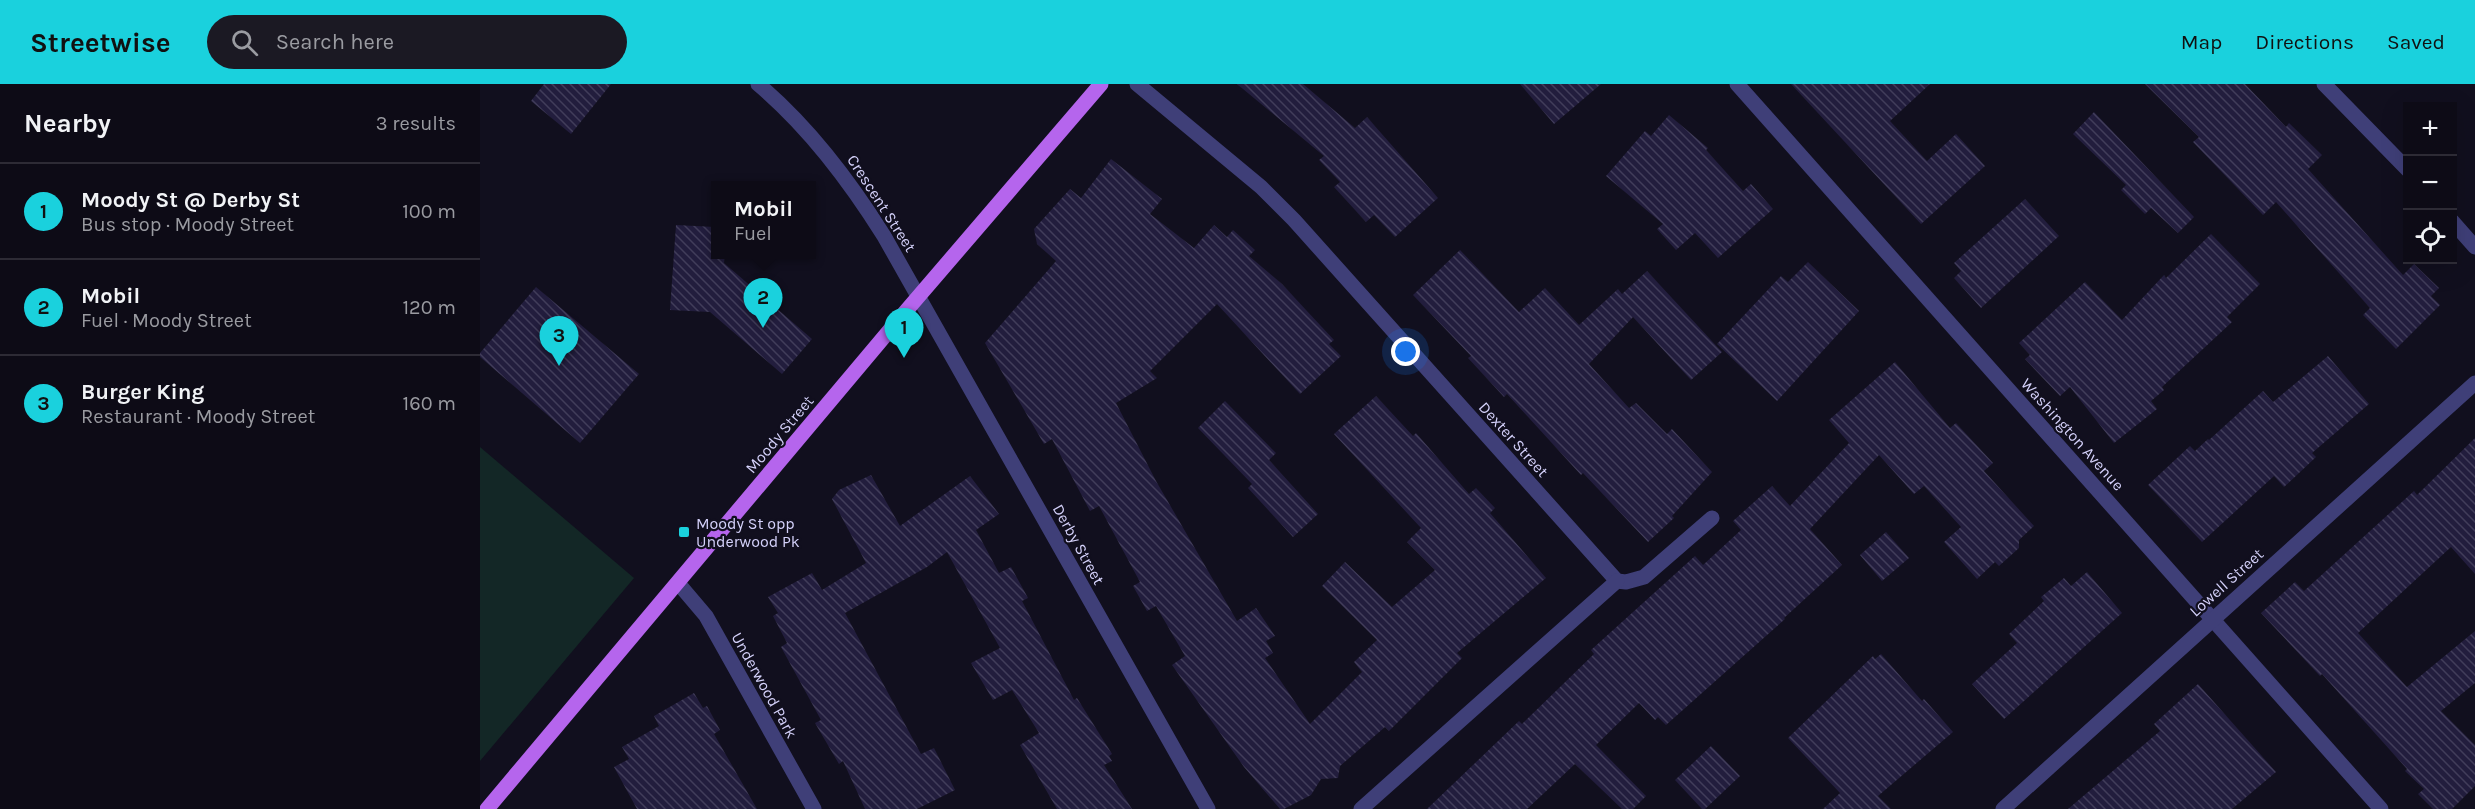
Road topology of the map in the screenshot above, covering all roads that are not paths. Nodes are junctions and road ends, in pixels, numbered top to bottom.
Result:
1 (758, 84) edge
2 (1101, 84) edge
3 (1137, 84) edge
4 (1737, 84) edge
5 (2324, 84) edge
6 (2403, 165) edge
7 (2457, 227) edge
8 (2475, 247) edge
9 (919, 296) junction
10 (2475, 383) edge
11 (1712, 518) dead end
12 (1617, 581) junction
13 (678, 583) junction
14 (2212, 618) junction
15 (488, 809) edge
16 (814, 809) edge
17 (1208, 809) edge
18 (1361, 809) edge
19 (2003, 809) edge
20 (2381, 809) edge

1 - 9 street, Crescent Street
2 - 9 main road, Moody Street
3 - 12 street, Dexter Street
4 - 14 street, Washington Avenue
5 - 6 street
7 - 8 street
9 - 13 main road, Moody Street
9 - 17 street, Derby Street
10 - 14 street, Lowell Street
11 - 12 street
12 - 18 street
13 - 15 main road, Moody Street
13 - 16 street, Underwood Park
14 - 19 street, Lowell Street
14 - 20 street, Washington Avenue

